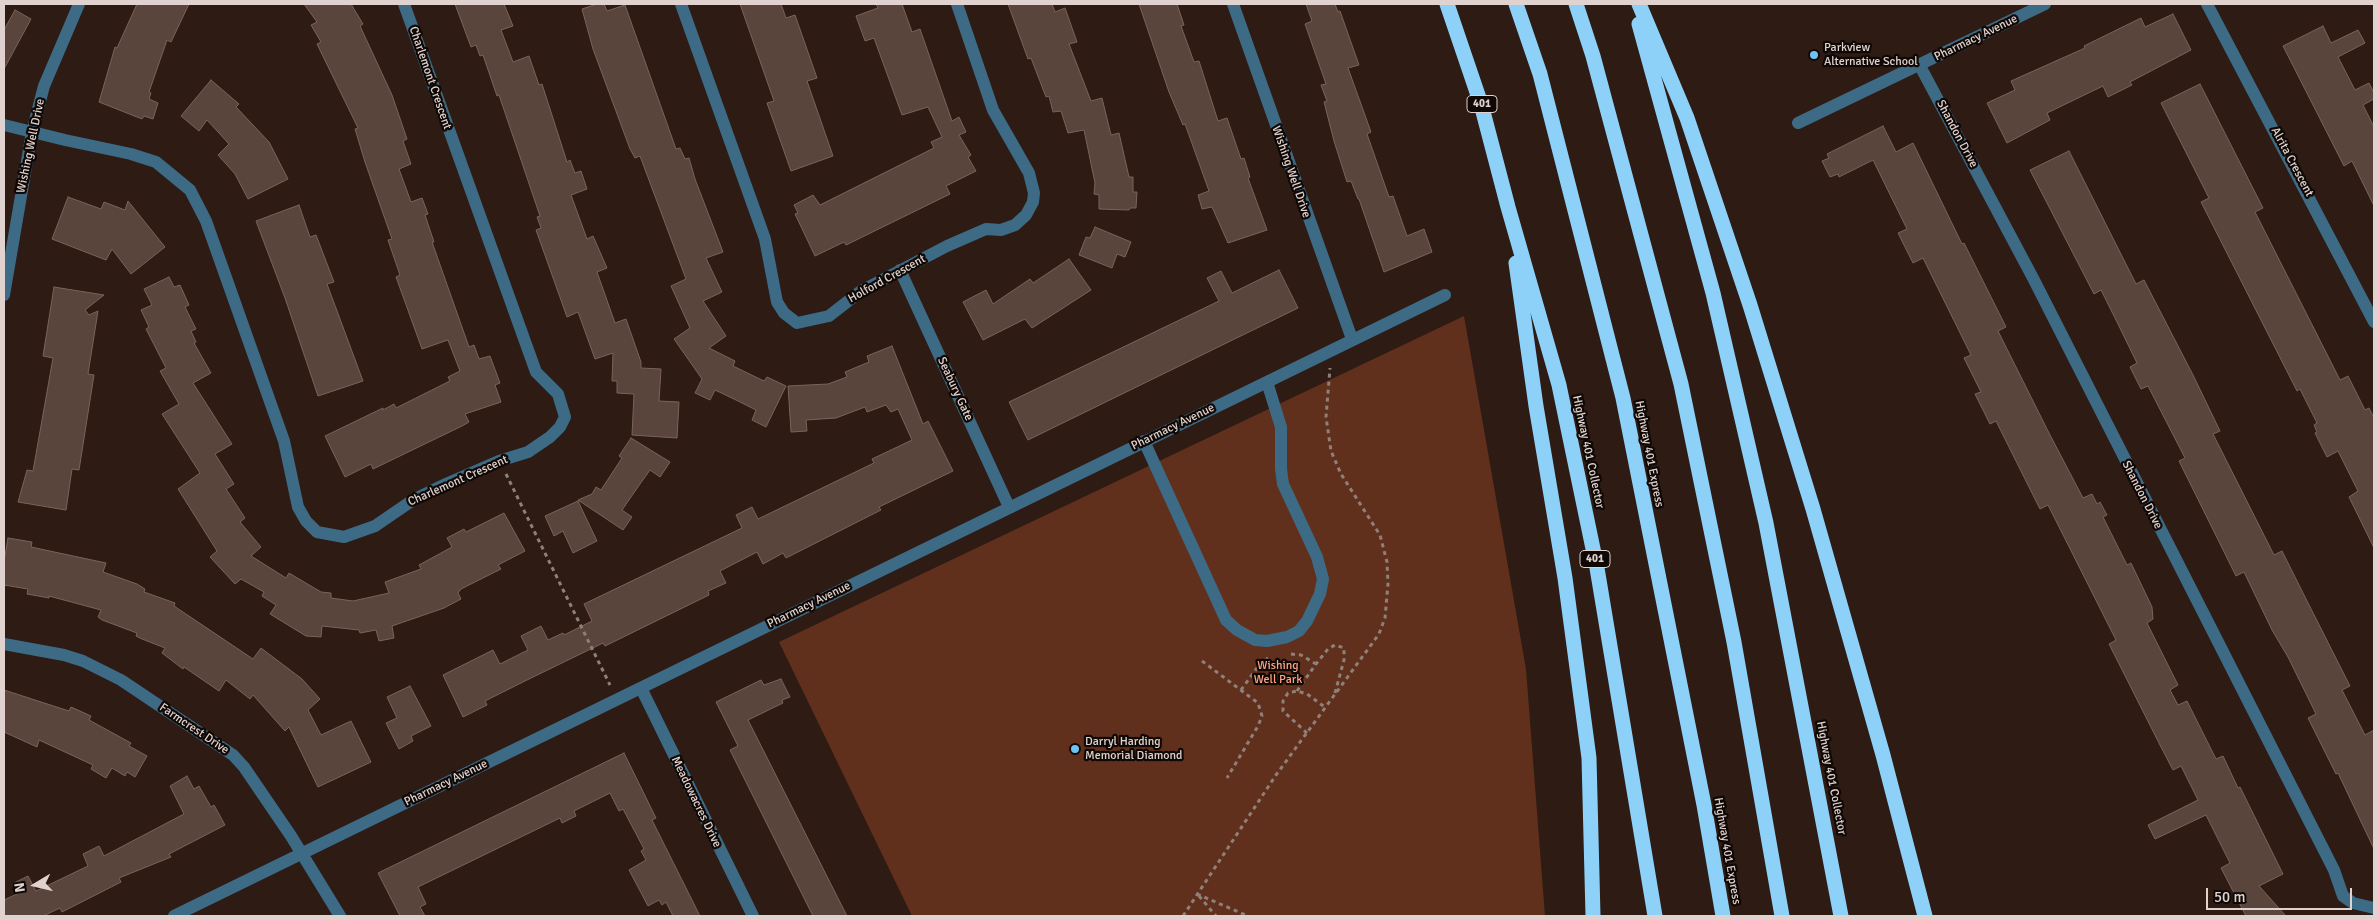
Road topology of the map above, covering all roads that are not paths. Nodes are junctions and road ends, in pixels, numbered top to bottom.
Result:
1 (79, 4) edge
2 (404, 4) edge
3 (681, 4) edge
4 (957, 4) edge
5 (1232, 4) edge
6 (1447, 4) edge
7 (1516, 4) edge
8 (1576, 4) edge
9 (1633, 4) edge
10 (1639, 4) edge
11 (2045, 4) edge
12 (2207, 4) edge
13 (1920, 66) junction
14 (1798, 123) dead end
15 (4, 124) edge
16 (32, 132) junction
17 (1508, 207) junction
18 (900, 270) junction
19 (4, 295) edge
20 (1445, 295) dead end
21 (2374, 322) edge
22 (1352, 339) junction
23 (1267, 382) junction
24 (1144, 441) junction
25 (1009, 507) junction
26 (4, 644) edge
27 (640, 688) junction
28 (302, 854) junction
29 (2374, 908) edge
30 (174, 916) edge
31 (340, 916) edge
32 (753, 916) edge
33 (1592, 916) edge
34 (1655, 916) edge
35 (1723, 916) edge
36 (1782, 916) edge
37 (1842, 916) edge
38 (1925, 916) edge

1 - 16 street, Wishing Well Drive
2 - 16 street, Charlemont Crescent
3 - 18 street, Holford Crescent
4 - 18 street, Holford Crescent
5 - 22 street, Wishing Well Drive
6 - 17 highway, Highway 401 Collector / 401
7 - 35 highway, Highway 401 Express
8 - 36 highway
9 - 37 highway, Highway 401 Collector
10 - 38 highway
11 - 13 street, Pharmacy Avenue
12 - 21 street, Alrita Crescent
13 - 14 street, Pharmacy Avenue
13 - 29 street, Shandon Drive
15 - 16 street, Charlemont Crescent
16 - 19 street, Wishing Well Drive
17 - 33 highway
17 - 34 highway, Highway 401 Collector / 401
18 - 25 street, Seabury Gate
20 - 22 street, Pharmacy Avenue
22 - 23 street, Pharmacy Avenue
23 - 24 street, Pharmacy Avenue
23 - 24 street
24 - 25 street, Pharmacy Avenue
25 - 27 street, Pharmacy Avenue
26 - 28 street, Farmcrest Drive
27 - 28 street, Pharmacy Avenue
27 - 32 street, Meadowacres Drive
28 - 30 street, Pharmacy Avenue
28 - 31 street, Farmcrest Drive

